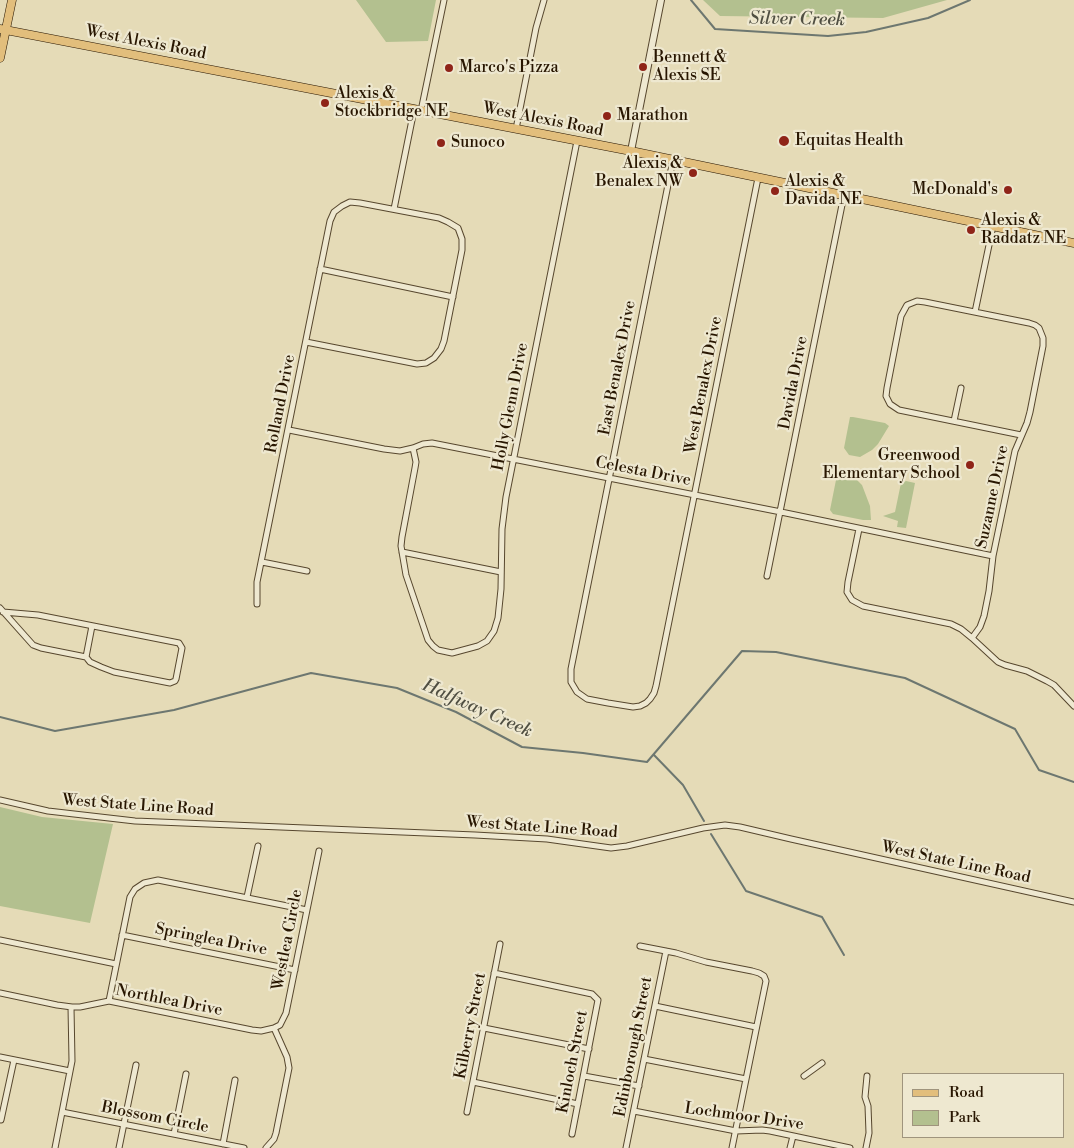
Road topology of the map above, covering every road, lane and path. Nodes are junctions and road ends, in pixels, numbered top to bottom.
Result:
1 (12, 0) edge
2 (444, 0) edge
3 (544, 0) edge
4 (662, 0) edge
5 (3, 30) edge
6 (0, 58) edge
7 (418, 110) junction
8 (516, 129) junction
9 (577, 141) junction
10 (631, 151) junction
11 (673, 160) junction
12 (758, 178) junction
13 (844, 195) junction
14 (394, 209) junction
15 (993, 226) junction
16 (1074, 243) edge
17 (320, 269) junction
18 (453, 297) junction
19 (975, 312) junction
20 (306, 342) junction
21 (961, 388) dead end
22 (954, 421) junction
23 (288, 430) junction
24 (1021, 435) junction
25 (413, 448) junction
26 (514, 459) junction
27 (609, 478) junction
28 (694, 495) junction
29 (781, 512) junction
30 (859, 529) junction
31 (402, 552) junction
32 (993, 556) junction
33 (262, 562) junction
34 (308, 571) dead end
35 (501, 572) junction
36 (767, 576) dead end
37 (257, 604) dead end
38 (2, 610) edge
39 (92, 626) junction
40 (972, 638) junction
41 (86, 657) junction
42 (608, 703) joint
43 (1074, 706) edge
44 (0, 800) edge
45 (258, 846) dead end
46 (319, 851) dead end
47 (247, 898) junction
48 (1074, 902) edge
49 (307, 910) junction
50 (122, 935) junction
51 (0, 940) edge
52 (500, 944) dead end
53 (640, 946) dead end
54 (666, 951) junction
55 (116, 964) junction
56 (295, 970) junction
57 (494, 973) junction
58 (0, 993) edge
59 (109, 1001) junction
60 (655, 1006) junction
61 (71, 1007) junction
62 (756, 1027) junction
63 (274, 1028) junction
64 (484, 1028) junction
65 (589, 1049) junction
66 (0, 1057) edge
67 (644, 1059) junction
68 (14, 1060) junction
69 (822, 1064) dead end
70 (136, 1065) dead end
71 (70, 1072) junction
72 (186, 1074) dead end
73 (584, 1076) junction
74 (804, 1076) dead end
75 (867, 1076) dead end
76 (746, 1079) junction
77 (235, 1080) dead end
78 (473, 1082) junction
79 (638, 1086) junction
80 (578, 1104) junction
81 (634, 1111) junction
82 (62, 1112) junction
83 (467, 1112) dead end
84 (1, 1120) edge
85 (124, 1124) junction
86 (736, 1131) junction
87 (174, 1134) junction
88 (572, 1134) dead end
89 (793, 1136) junction
90 (223, 1144) junction
91 (54, 1148) edge
92 (119, 1148) edge
93 (244, 1148) edge
94 (266, 1148) edge
95 (626, 1148) edge
96 (732, 1148) edge
97 (790, 1148) edge
98 (850, 1148) edge
99 (866, 1148) edge

1 - 5 main road
2 - 7 street
3 - 8 street
4 - 10 street
5 - 6 main road
5 - 7 main road, West Alexis Road
7 - 8 main road, West Alexis Road
7 - 14 street
8 - 9 main road, West Alexis Road
9 - 10 main road, West Alexis Road
9 - 26 street, Holly Glenn Drive
10 - 11 main road, West Alexis Road
11 - 12 main road, West Alexis Road
11 - 27 street, East Benalex Drive
12 - 13 main road, West Alexis Road
12 - 28 street, West Benalex Drive
13 - 15 main road, West Alexis Road
13 - 29 street, Davida Drive
14 - 17 street, Rolland Drive
14 - 18 street
15 - 16 main road, West Alexis Road
15 - 19 street
17 - 18 street
17 - 20 street, Rolland Drive
18 - 20 street
19 - 22 street
19 - 24 street, Suzanne Drive
20 - 23 street, Rolland Drive
21 - 22 street
22 - 24 street
23 - 25 street, Celesta Drive
23 - 33 street, Rolland Drive
24 - 32 street, Suzanne Drive
25 - 26 street, Celesta Drive
25 - 31 street
26 - 27 street, Celesta Drive
26 - 35 street, Holly Glenn Drive
27 - 28 street, Celesta Drive
27 - 42 street, East Benalex Drive
28 - 29 street, Celesta Drive
28 - 42 street, West Benalex Drive
29 - 30 street, Celesta Drive
29 - 36 street, Davida Drive
30 - 32 street, Celesta Drive
30 - 40 street
31 - 35 street
31 - 35 street, Holly Glenn Drive
32 - 40 street, Suzanne Drive
33 - 34 street
33 - 37 street, Rolland Drive
38 - 39 street
38 - 41 street
39 - 41 street
39 - 41 street
40 - 43 street
44 - 48 street, West State Line Road
45 - 47 street
46 - 49 street, Westlea Circle
47 - 49 street
47 - 50 street
49 - 56 street, Westlea Circle
50 - 55 street
50 - 56 street, Springlea Drive
51 - 55 street
52 - 57 street, Kilberry Street
53 - 54 street
54 - 60 street, Edinborough Street
54 - 62 street
55 - 59 street
56 - 63 street, Westlea Circle
57 - 64 street, Kilberry Street
57 - 65 street, Kinloch Street
58 - 61 street, Northlea Drive
59 - 61 street, Northlea Drive
59 - 63 street, Northlea Drive
60 - 62 street
60 - 67 street, Edinborough Street
61 - 71 street
62 - 76 street
63 - 94 street
64 - 65 street
64 - 78 street, Kilberry Street
65 - 73 street, Kinloch Street
66 - 68 street
67 - 76 street
67 - 79 street, Edinborough Street
68 - 71 street
68 - 84 street
69 - 74 street
70 - 85 street
71 - 82 street
72 - 87 street
73 - 79 street
73 - 80 street, Kinloch Street
75 - 99 street
76 - 86 street
77 - 90 street
78 - 80 street
78 - 83 street, Kilberry Street
79 - 81 street, Edinborough Street
80 - 88 street, Kinloch Street
81 - 86 street, Lochmoor Drive
81 - 95 street, Edinborough Street
82 - 85 street, Blossom Circle
82 - 91 street
85 - 87 street, Blossom Circle
85 - 92 street
86 - 89 street, Lochmoor Drive
86 - 96 street
87 - 90 street, Blossom Circle
89 - 97 street
89 - 98 street, Lochmoor Drive
90 - 93 street, Blossom Circle

